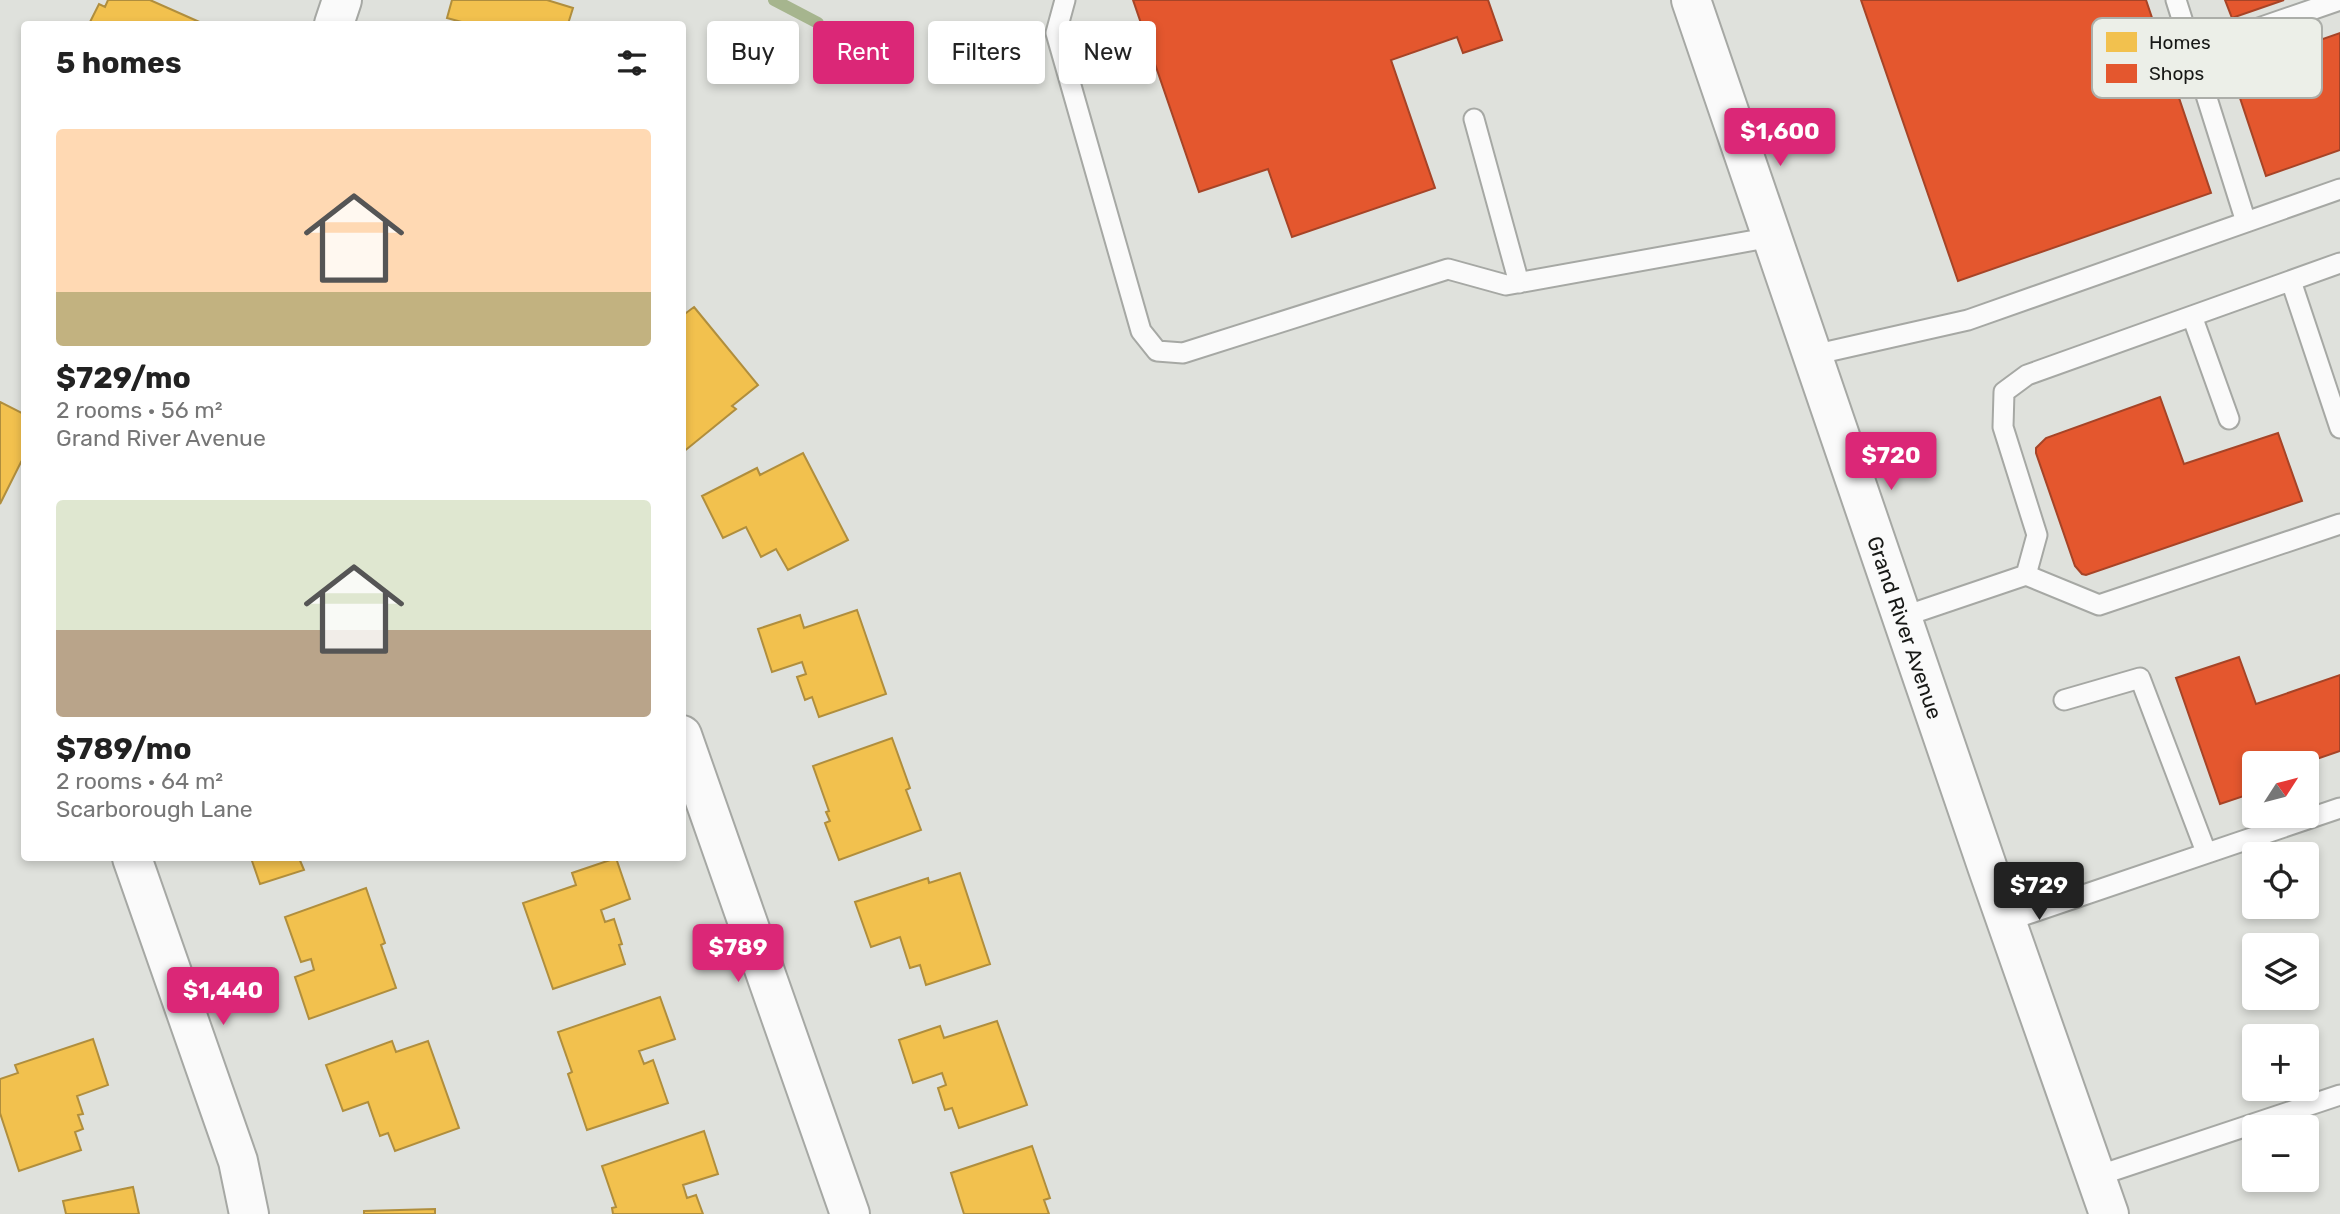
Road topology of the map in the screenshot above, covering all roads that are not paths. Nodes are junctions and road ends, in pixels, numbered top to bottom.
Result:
1 (342, 0) edge
2 (1065, 0) edge
3 (1691, 0) edge
4 (2176, 0) edge
5 (2340, 0) edge
6 (2182, 18) edge
7 (2288, 18) edge
8 (335, 21) edge
9 (2207, 98) edge
10 (1474, 119) dead end
11 (2340, 189) edge
12 (2246, 222) junction
13 (1772, 237) junction
14 (2340, 263) edge
15 (2291, 281) junction
16 (1519, 283) junction
17 (2192, 316) junction
18 (1813, 355) junction
19 (2229, 419) dead end
20 (2340, 428) edge
21 (2340, 524) edge
22 (2026, 575) junction
23 (1902, 617) junction
24 (2064, 700) dead end
25 (686, 746) edge
26 (2340, 808) edge
27 (2206, 852) junction
28 (133, 861) edge
29 (2007, 921) junction
30 (2340, 1096) edge
31 (2097, 1176) junction
32 (249, 1214) edge
33 (850, 1214) edge
34 (2109, 1214) edge

1 - 8 main road
2 - 16 lane
3 - 13 main road, Grand River Avenue
4 - 6 lane
5 - 7 lane
9 - 12 lane
10 - 16 lane
11 - 12 lane
12 - 18 lane
13 - 16 lane
13 - 18 main road, Grand River Avenue
14 - 15 lane
15 - 17 lane
15 - 20 lane
17 - 19 lane
17 - 22 lane
18 - 23 main road, Grand River Avenue
21 - 22 lane
22 - 23 lane
23 - 29 main road, Grand River Avenue
24 - 27 lane
25 - 33 main road
26 - 27 lane
27 - 29 lane
28 - 32 main road
29 - 31 main road, Grand River Avenue
30 - 31 lane
31 - 34 main road, Grand River Avenue

